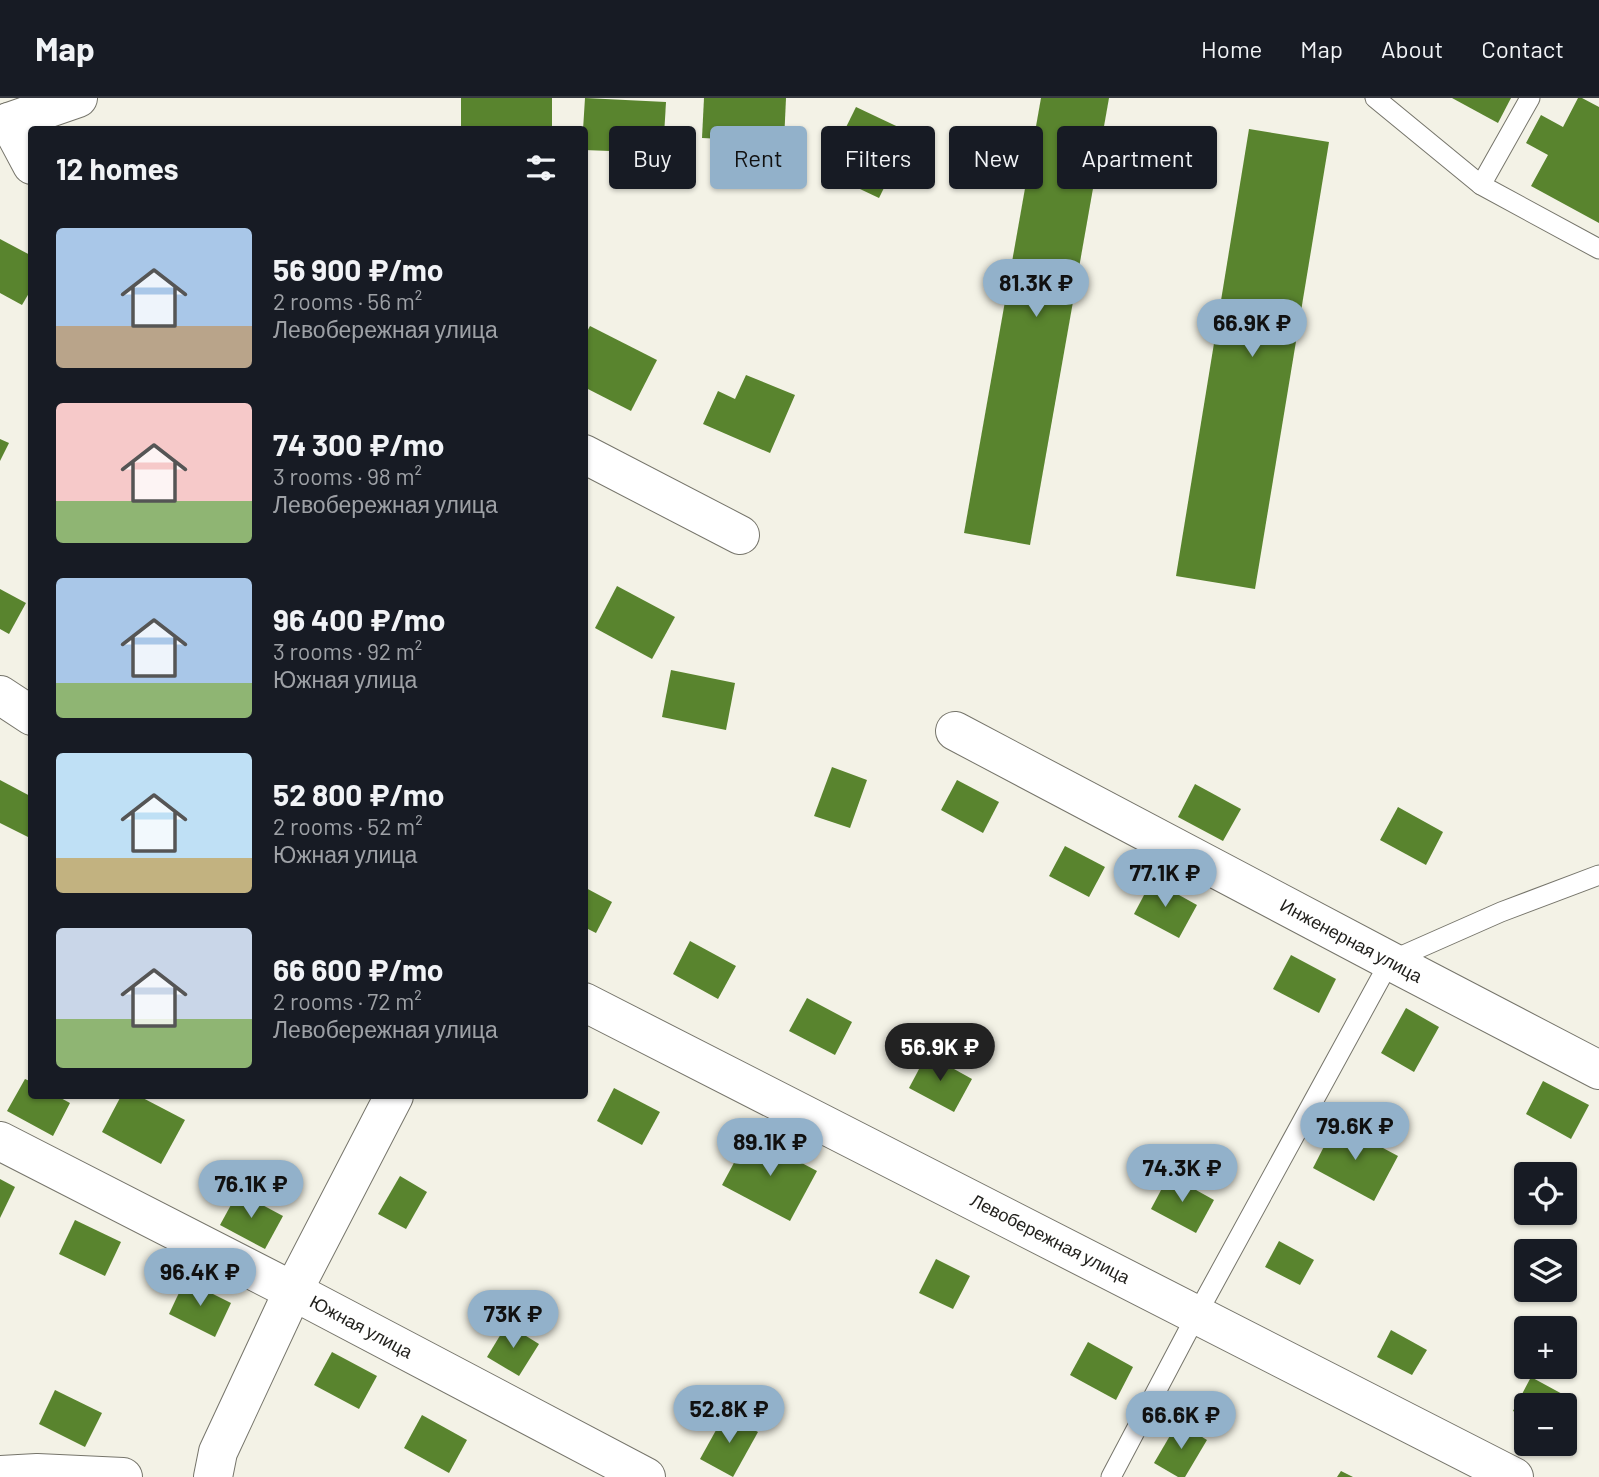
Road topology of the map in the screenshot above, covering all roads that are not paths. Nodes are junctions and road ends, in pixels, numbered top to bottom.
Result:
1 (78, 98) edge
2 (1375, 98) edge
3 (1530, 98) edge
4 (4, 124) edge
5 (28, 159) edge
6 (1482, 184) junction
7 (1599, 248) edge
8 (588, 456) edge
9 (740, 535) dead end
10 (0, 695) edge
11 (28, 713) edge
12 (955, 732) dead end
13 (1599, 876) edge
14 (1390, 961) junction
15 (588, 1004) edge
16 (1599, 1070) edge
17 (392, 1099) edge
18 (0, 1141) edge
19 (293, 1291) junction
20 (1197, 1314) junction
21 (0, 1475) edge
22 (123, 1477) edge
23 (213, 1477) edge
24 (646, 1477) edge
25 (1111, 1477) edge
26 (1514, 1477) edge

1 - 4 street
2 - 6 lane
3 - 6 lane
4 - 5 street
6 - 7 lane
8 - 9 street
10 - 11 street
12 - 14 street, Инженерная улица
13 - 14 lane
14 - 16 street, Инженерная улица
14 - 20 lane
15 - 20 street, Левобережная улица
17 - 19 street
18 - 19 street, Южная улица
19 - 23 street
19 - 24 street, Южная улица
20 - 25 lane
20 - 26 street, Левобережная улица
21 - 22 street

